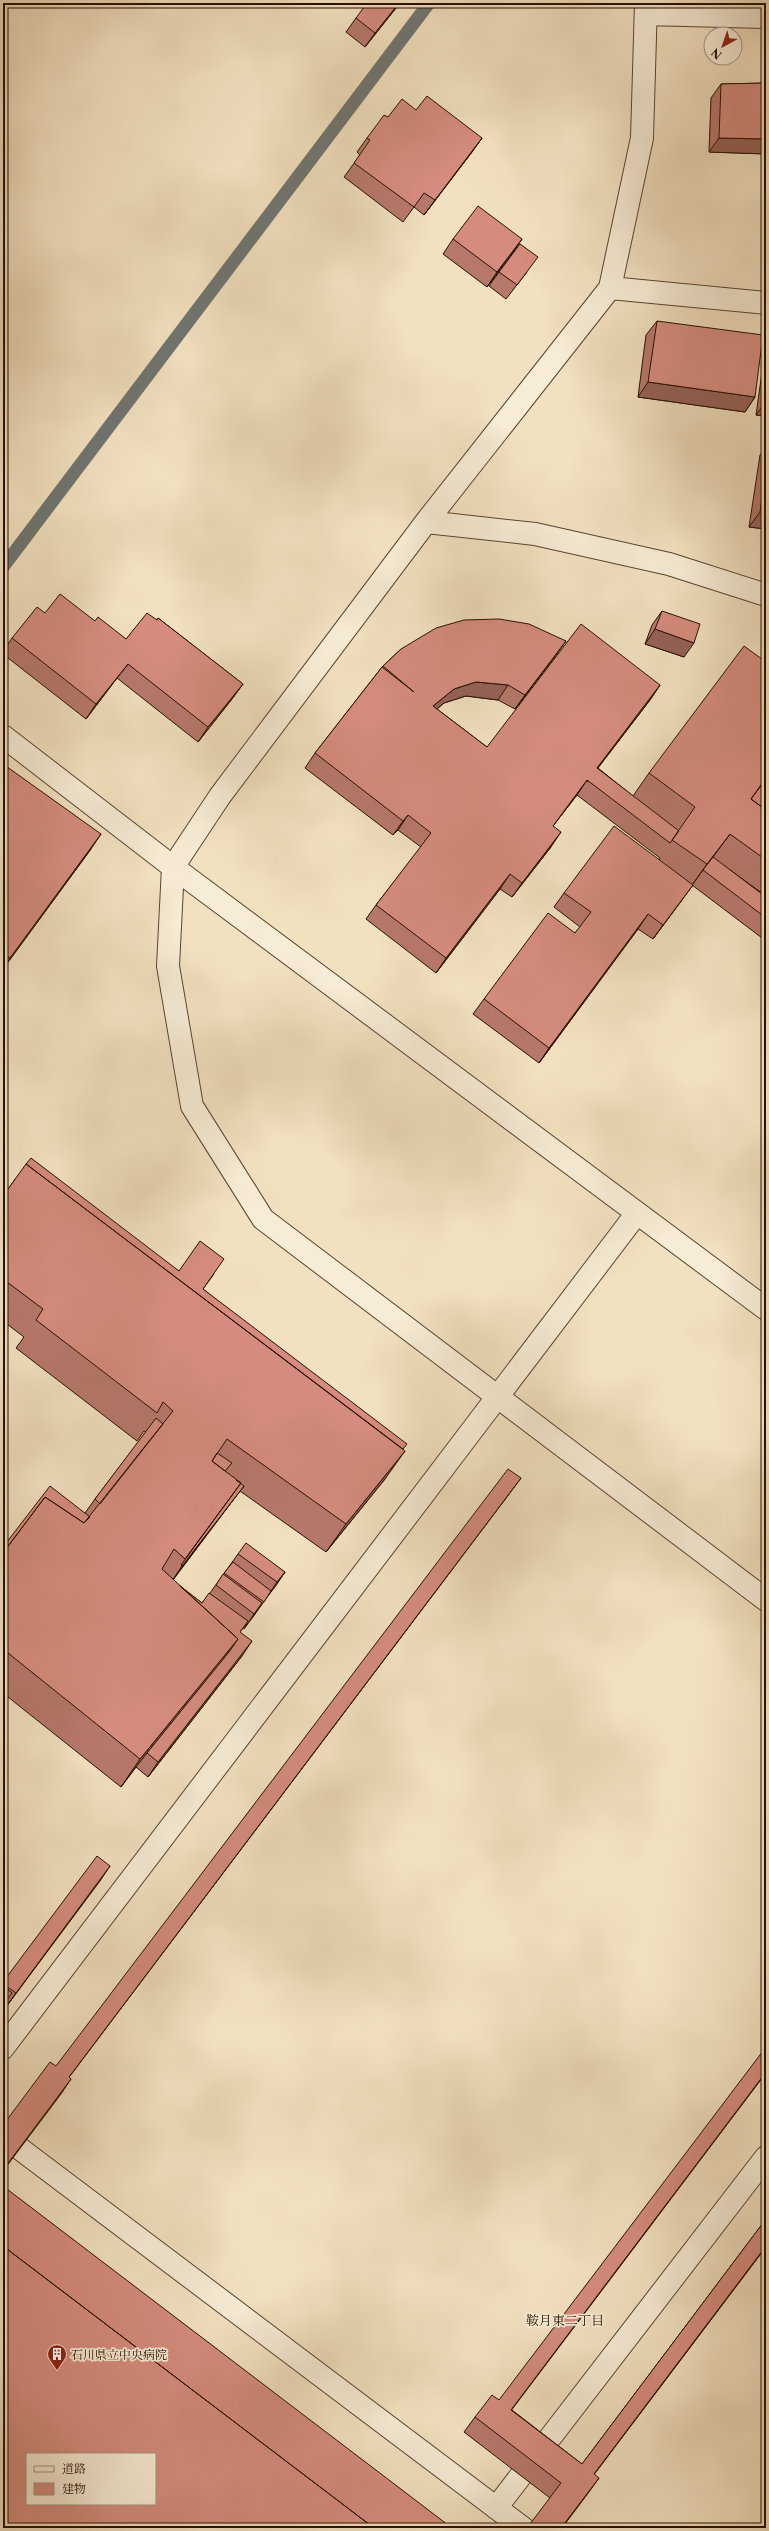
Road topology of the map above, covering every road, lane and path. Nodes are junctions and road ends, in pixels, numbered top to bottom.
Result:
1 (646, 8) edge
2 (766, 17) edge
3 (610, 288) junction
4 (766, 304) edge
5 (426, 522) junction
6 (766, 595) edge
7 (3, 736) edge
8 (173, 867) junction
9 (637, 1213) junction
10 (766, 1309) edge
11 (498, 1397) junction
12 (766, 1600) edge
13 (3, 2048) edge
14 (3, 2136) edge
15 (766, 2157) edge
16 (496, 2508) junction
17 (523, 2528) edge

1 - 2 street
1 - 3 street
3 - 4 street
3 - 5 street
5 - 6 street
5 - 8 street
7 - 8 street
8 - 9 street
8 - 11 street
9 - 10 street
9 - 11 street
11 - 12 street
11 - 13 street
14 - 16 street
15 - 16 street
16 - 17 street

